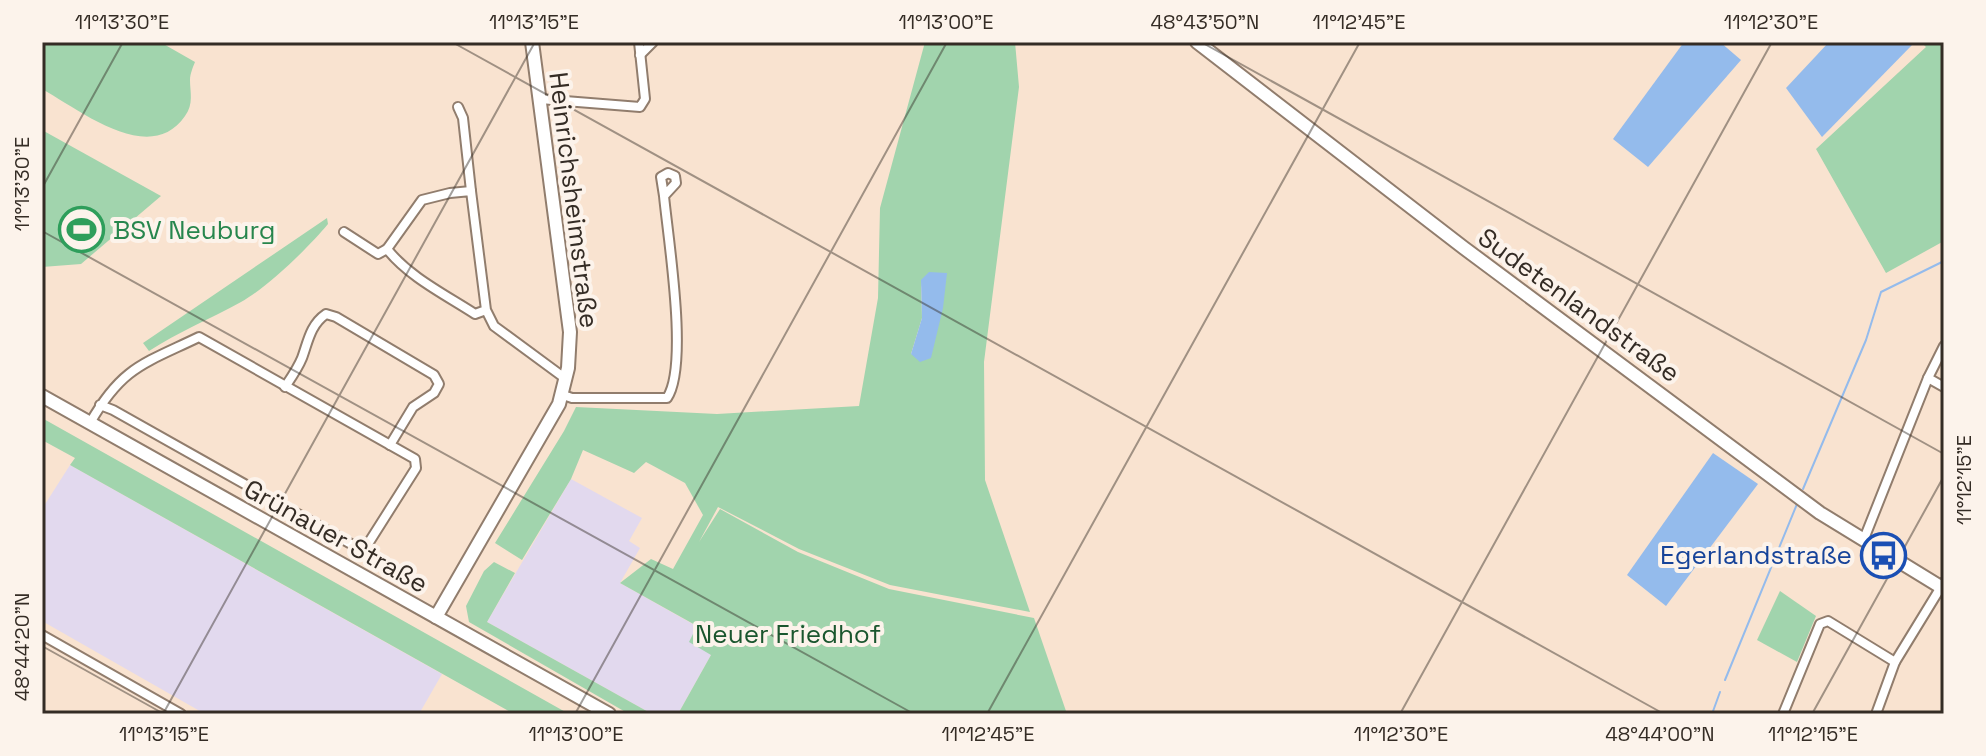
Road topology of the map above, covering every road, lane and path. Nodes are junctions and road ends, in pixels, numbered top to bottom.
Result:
1 (532, 42) edge
2 (639, 42) edge
3 (653, 42) edge
4 (1197, 42) edge
5 (640, 55) junction
6 (540, 99) junction
7 (458, 107) dead end
8 (471, 191) junction
9 (664, 196) dead end
10 (344, 232) dead end
11 (387, 249) junction
12 (486, 310) junction
13 (1944, 346) edge
14 (1928, 378) junction
15 (566, 379) junction
16 (285, 387) junction
17 (1944, 387) edge
18 (563, 395) junction
19 (42, 396) edge
20 (100, 405) junction
21 (90, 423) junction
22 (390, 445) junction
23 (1864, 539) junction
24 (1943, 586) edge
25 (436, 617) junction
26 (42, 635) edge
27 (1895, 662) junction
28 (181, 714) edge
29 (609, 714) edge
30 (1783, 714) edge
31 (1876, 714) edge

1 - 6 street, Heinrichsheimstraße
2 - 5 street
3 - 5 street
4 - 23 street, Sudetenlandstraße
5 - 6 street
6 - 15 street, Heinrichsheimstraße
7 - 8 street
8 - 11 street
8 - 12 street
9 - 18 street
10 - 11 street
11 - 12 street
12 - 15 street
13 - 14 street
14 - 17 street
14 - 23 street
15 - 18 street, Heinrichsheimstraße
16 - 20 street
16 - 22 street
16 - 22 street
18 - 25 street, Heinrichsheimstraße
19 - 21 street, Grünauer Straße
20 - 21 street
20 - 22 street
21 - 25 street, Grünauer Straße
23 - 24 street, Sudetenlandstraße
24 - 27 street
25 - 29 street, Grünauer Straße
26 - 28 street
27 - 30 street
27 - 31 street

